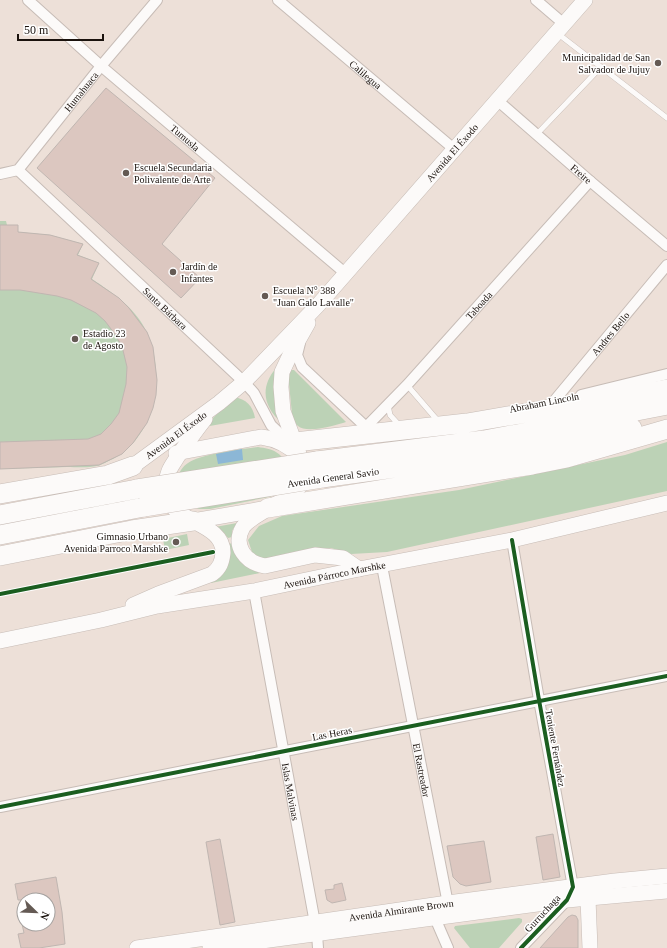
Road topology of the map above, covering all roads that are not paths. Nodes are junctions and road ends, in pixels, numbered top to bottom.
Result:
1 (28, 0) edge
2 (157, 0) edge
3 (278, 0) edge
4 (536, 0) edge
5 (585, 0) edge
6 (560, 28) junction
7 (101, 66) junction
8 (601, 67) junction
9 (497, 100) junction
10 (667, 118) edge
11 (536, 134) junction
12 (454, 150) junction
13 (18, 170) junction
14 (0, 174) edge
15 (590, 181) junction
16 (667, 246) edge
17 (667, 265) edge
18 (345, 273) junction
19 (318, 304) junction
20 (306, 327) junction
21 (667, 374) edge
22 (244, 382) junction
23 (407, 385) junction
24 (667, 389) edge
25 (554, 401) junction
26 (219, 404) junction
27 (388, 404) junction
28 (667, 405) edge
29 (667, 421) edge
30 (421, 427) junction
31 (667, 429) edge
32 (368, 430) junction
33 (290, 445) junction
34 (181, 452) junction
35 (431, 455) junction
36 (133, 466) junction
37 (0, 494) edge
38 (667, 503) edge
39 (268, 508) junction
40 (0, 515) edge
41 (193, 521) junction
42 (0, 535) edge
43 (512, 540) junction
44 (0, 556) edge
45 (382, 566) junction
46 (359, 569) junction
47 (254, 591) junction
48 (101, 620) junction
49 (0, 641) edge
50 (667, 676) edge
51 (539, 700) junction
52 (413, 725) junction
53 (283, 751) junction
54 (0, 807) edge
55 (667, 876) edge
56 (667, 891) edge
57 (590, 892) junction
58 (570, 893) junction
59 (441, 911) junction
60 (317, 935) edge
61 (198, 943) edge
62 (136, 948) edge
63 (210, 948) edge
64 (448, 948) edge
65 (521, 948) edge
66 (590, 948) edge

1 - 7 street, Tumusla
2 - 7 street, Humahuaca
3 - 12 street, Calilegua
4 - 6 street
5 - 6 main road, Avenida El Éxodo
6 - 8 lane
6 - 9 main road, Avenida El Éxodo
7 - 13 street, Humahuaca
7 - 18 street, Tumusla
8 - 10 lane
8 - 11 lane
9 - 11 street, Freire
9 - 12 main road, Avenida El Éxodo
11 - 15 street, Freire
12 - 18 main road, Avenida El Éxodo
13 - 14 street
13 - 22 street, Santa Bárbara
15 - 16 street, Freire
15 - 23 street, Taboada
17 - 25 street, Andres Bello
18 - 19 main road, Avenida El Éxodo
19 - 20 main road, Avenida El Éxodo
19 - 22 main road, Avenida El Éxodo
20 - 32 street
20 - 33 main road, Avenida El Éxodo
21 - 25 street, Abraham Lincoln
22 - 26 main road, Avenida El Éxodo
22 - 33 street, Santa Bárbara
23 - 27 street, Taboada
23 - 30 lane
24 - 30 highway
25 - 30 street, Abraham Lincoln
26 - 34 main road, Avenida El Éxodo
26 - 36 main road, Avenida El Éxodo
27 - 30 lane
27 - 32 street, Taboada
28 - 35 highway, Avenida General Savio
29 - 35 highway, Avenida General Savio
30 - 32 highway
31 - 39 highway
32 - 33 highway
33 - 34 main road
33 - 39 main road, Avenida El Éxodo
34 - 36 main road
34 - 41 main road, Avenida El Éxodo
35 - 40 highway, Avenida General Savio, bridge
35 - 42 highway, Avenida General Savio, bridge
36 - 37 highway
38 - 43 main road, Avenida Párroco Marshke
39 - 41 main road
39 - 46 main road
41 - 44 highway
41 - 48 main road, Avenida El Éxodo
43 - 45 main road, Avenida Párroco Marshke
43 - 51 street, Teniente Fernández
45 - 46 main road, Avenida Párroco Marshke
45 - 52 street, El Rastreador
46 - 47 main road, Avenida Párroco Marshke
47 - 48 main road, Avenida Párroco Marshke
47 - 53 street, Islas Malvinas
48 - 49 main road, Avenida Párroco Marshke
50 - 51 street, Las Heras
51 - 52 street, Las Heras
51 - 58 street, Teniente Fernández
52 - 53 street, Las Heras
52 - 59 street, El Rastreador
53 - 54 street, Las Heras
53 - 60 street, Islas Malvinas
55 - 57 main road, Avenida Almirante Brown
56 - 57 main road, Avenida Almirante Brown
57 - 58 main road, Avenida Almirante Brown
57 - 66 main road
58 - 59 main road, Avenida Almirante Brown
58 - 65 street, Gurruchaga
59 - 60 main road, Avenida Almirante Brown
59 - 64 street, El Rastreador
60 - 61 main road, Avenida Almirante Brown
60 - 63 main road, Avenida Almirante Brown
61 - 62 main road, Avenida Almirante Brown

